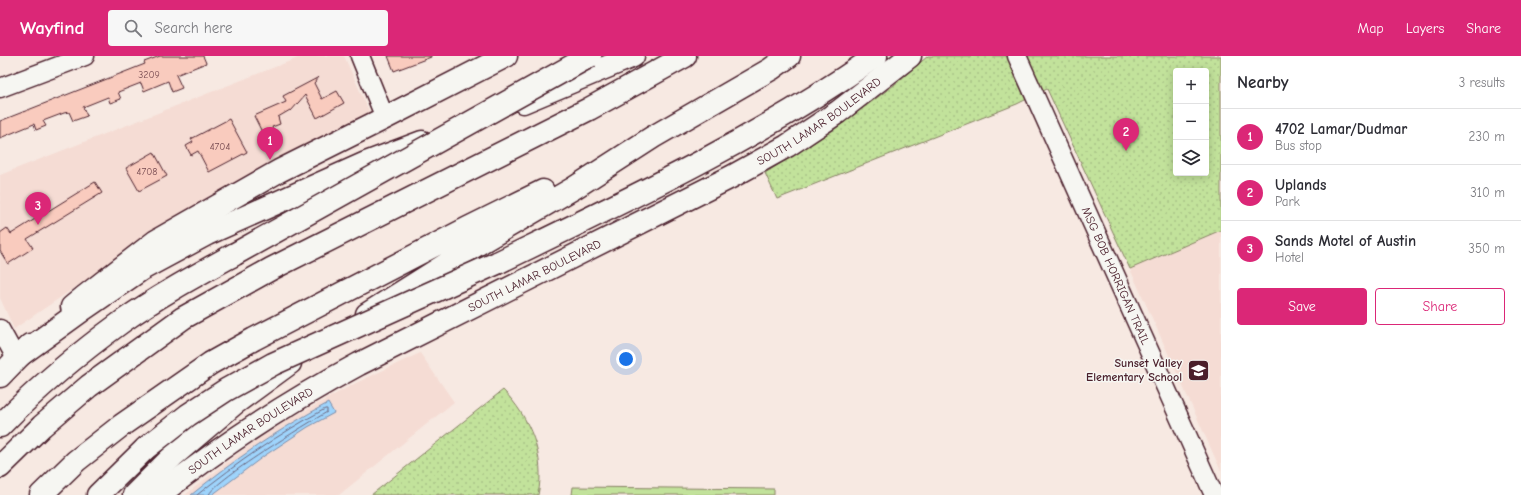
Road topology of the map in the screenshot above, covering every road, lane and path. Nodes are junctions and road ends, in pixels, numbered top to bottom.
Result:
1 (85, 56) edge
2 (360, 56) edge
3 (506, 56) edge
4 (590, 56) edge
5 (633, 56) edge
6 (685, 56) edge
7 (789, 56) edge
8 (876, 56) edge
9 (910, 56) edge
10 (1017, 56) edge
11 (0, 88) edge
12 (385, 118) junction
13 (653, 137) junction
14 (0, 329) edge
15 (16, 358) junction
16 (0, 376) edge
17 (0, 426) edge
18 (0, 467) edge
19 (41, 495) edge
20 (98, 495) edge
21 (134, 495) edge
22 (159, 495) edge
23 (1214, 495) edge

1 - 11 street
2 - 12 street
3 - 12 main road
4 - 17 main road, bridge
5 - 15 main road
6 - 18 main road
7 - 13 main road
8 - 20 main road, bridge
9 - 22 main road, SOUTH LAMAR BOULEVARD
10 - 23 street, MSG BOB HORRIGAN TRAIL
12 - 15 main road
13 - 19 main road
13 - 21 main road
14 - 15 street
15 - 16 main road

